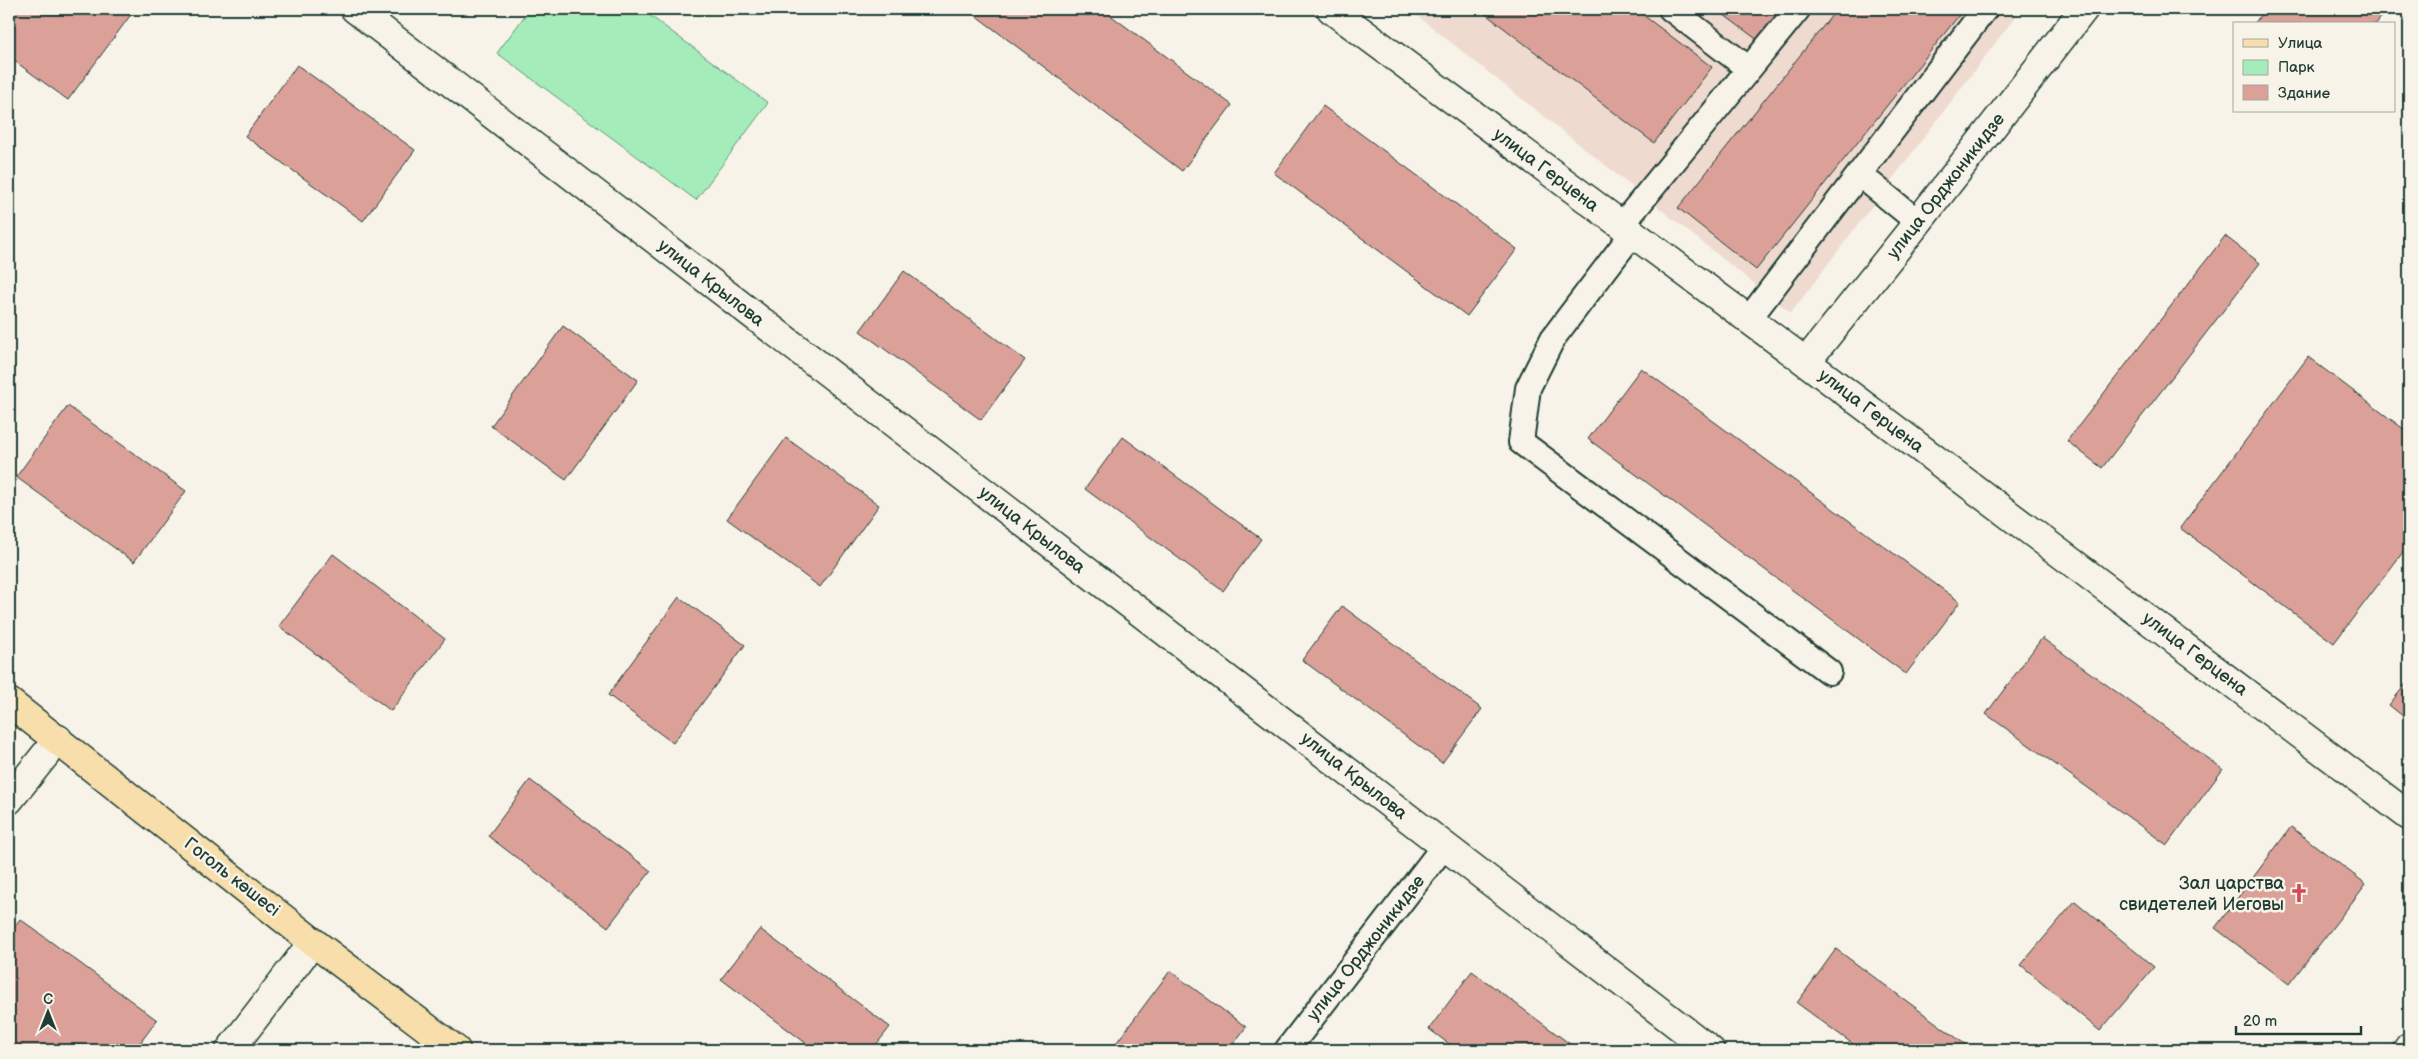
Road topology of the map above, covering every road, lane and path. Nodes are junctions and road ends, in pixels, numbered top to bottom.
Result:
1 (355, 9) edge
2 (1331, 9) edge
3 (1671, 9) edge
4 (1798, 9) edge
5 (1985, 9) edge
6 (2084, 9) edge
7 (1749, 69) junction
8 (1859, 174) junction
9 (1918, 222) junction
10 (1626, 230) junction
11 (1748, 320) junction
12 (1806, 362) junction
13 (1829, 672) dead end
14 (9, 702) edge
15 (58, 739) junction
16 (9, 800) edge
17 (2409, 816) edge
18 (1444, 846) junction
19 (313, 942) junction
20 (2409, 1047) edge
21 (230, 1050) edge
22 (456, 1050) edge
23 (1287, 1050) edge
24 (1710, 1050) edge
25 (2406, 1050) edge

1 - 18 street, улица Крылова
2 - 10 street, улица Герцена
3 - 7 lane
4 - 7 lane
5 - 8 lane
6 - 9 street, улица Орджоникидзе
7 - 10 lane
8 - 9 lane
8 - 11 lane
9 - 12 street, улица Орджоникидзе
10 - 11 street, улица Герцена
10 - 13 lane
11 - 12 street, улица Герцена
12 - 17 street, улица Герцена
14 - 15 main road, Гоголь көшесі
15 - 16 street
15 - 19 main road, Гоголь көшесі
18 - 23 lane, улица Орджоникидзе
18 - 24 street, улица Крылова
19 - 21 street
19 - 22 main road, Гоголь көшесі
20 - 25 street

